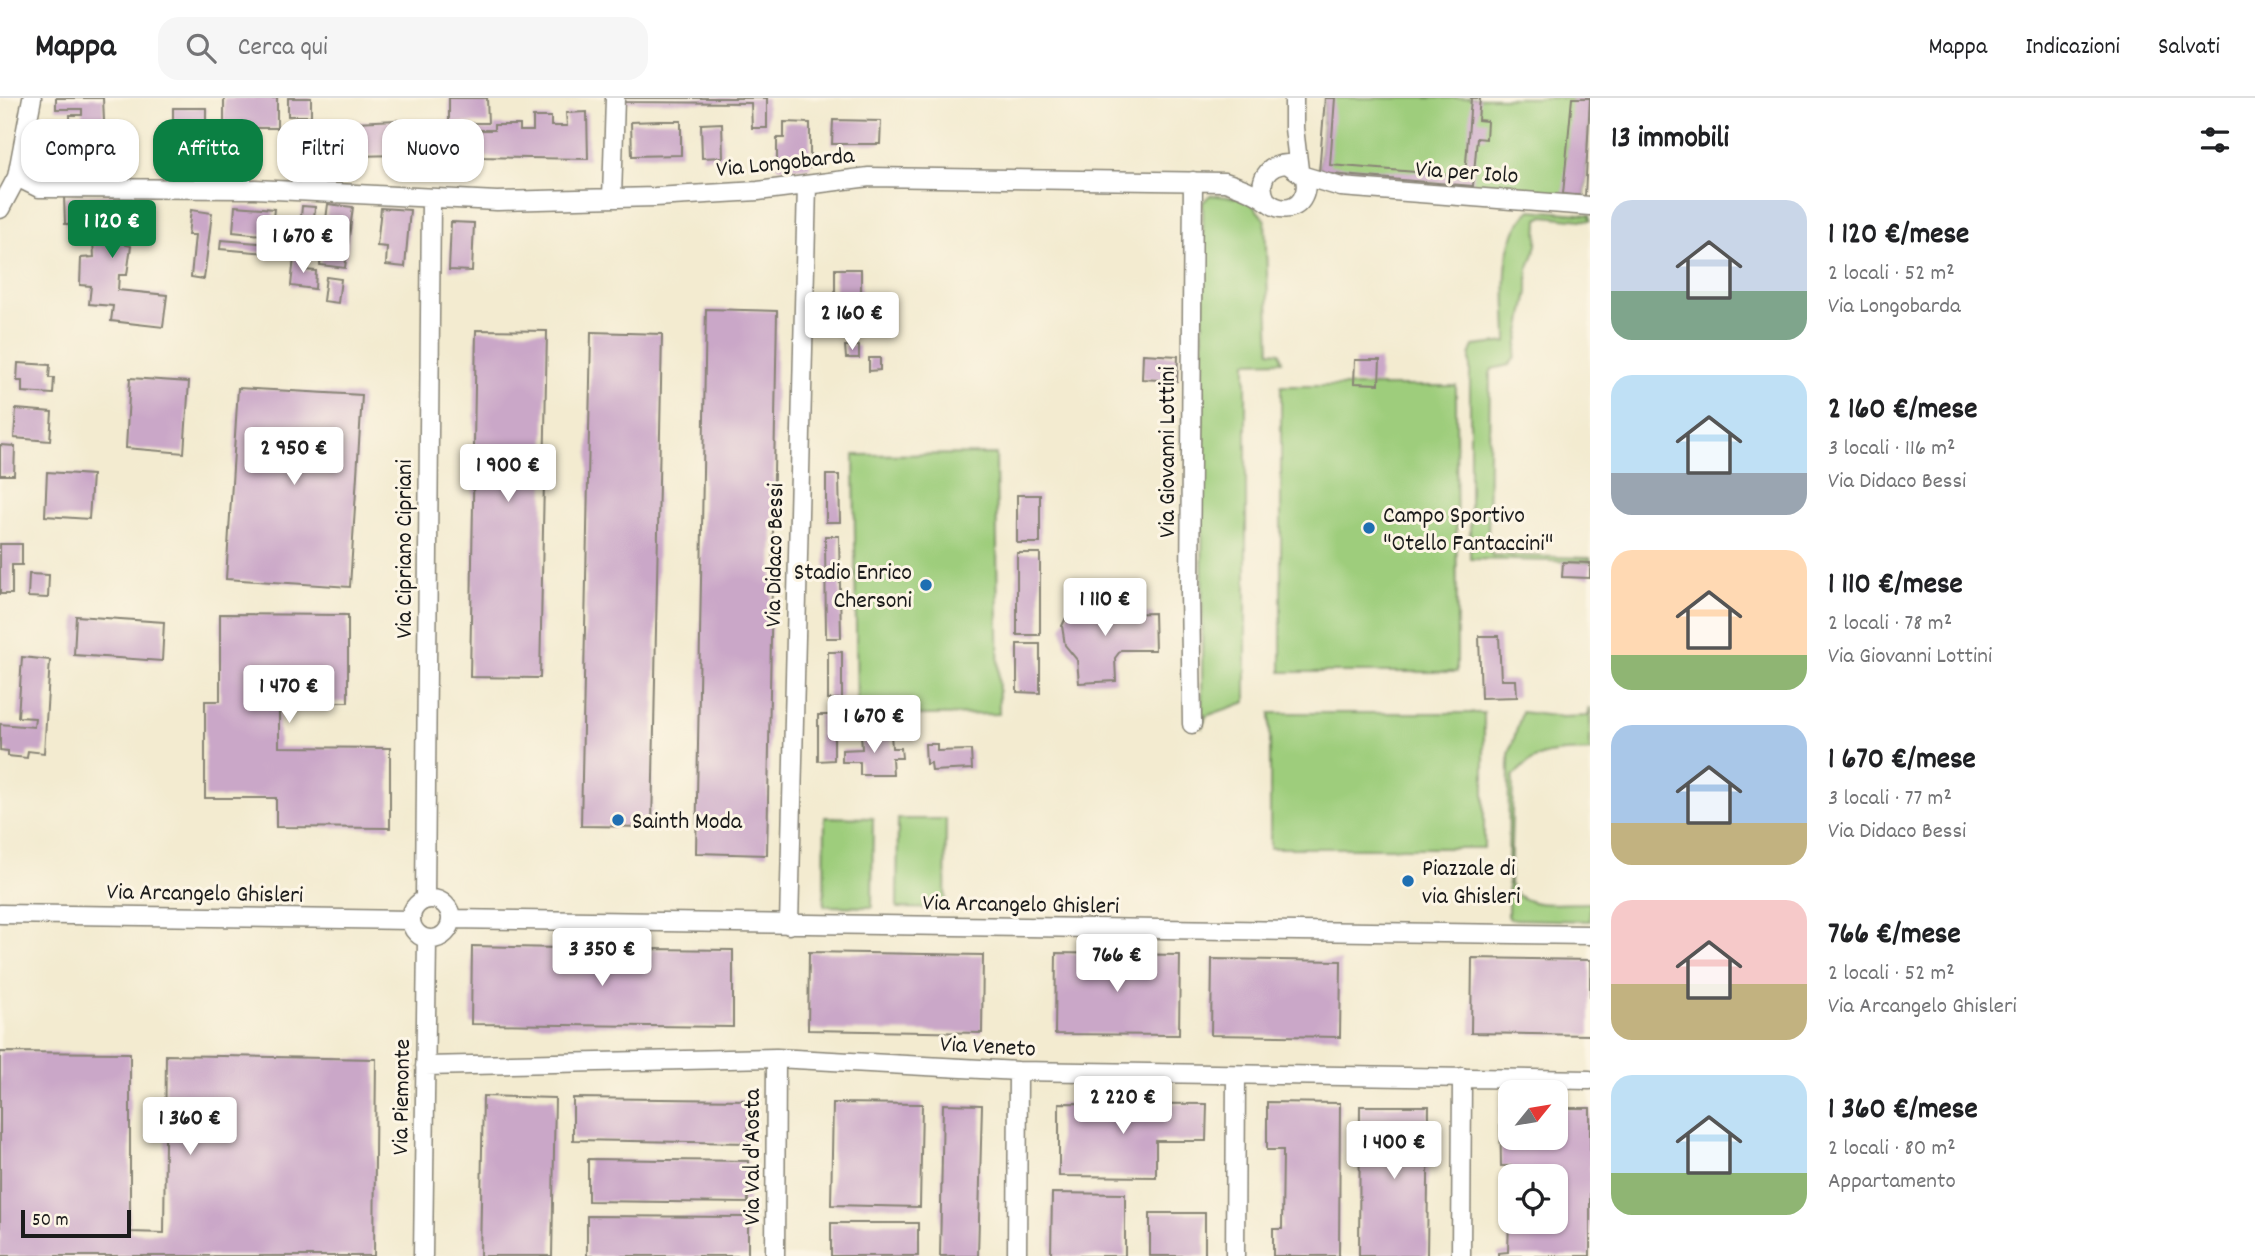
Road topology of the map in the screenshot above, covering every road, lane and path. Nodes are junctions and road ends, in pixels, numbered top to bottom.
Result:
1 (32, 98) edge
2 (615, 98) edge
3 (1294, 98) edge
4 (1294, 128) junction
5 (1270, 169) junction
6 (1302, 173) junction
7 (17, 177) junction
8 (1193, 181) junction
9 (1225, 182) junction
10 (807, 186) junction
11 (1341, 187) junction
12 (1304, 196) junction
13 (612, 198) junction
14 (431, 200) junction
15 (1266, 200) junction
16 (1590, 206) edge
17 (0, 209) edge
18 (1192, 724) dead end
19 (425, 899) junction
20 (0, 914) edge
21 (452, 919) junction
22 (410, 920) junction
23 (789, 925) junction
24 (1590, 934) edge
25 (427, 939) junction
26 (776, 1058) junction
27 (425, 1066) junction
28 (1018, 1071) junction
29 (1236, 1075) junction
30 (1462, 1077) junction
31 (1590, 1080) edge
32 (423, 1256) edge
33 (775, 1256) edge
34 (1017, 1256) edge
35 (1235, 1256) edge
36 (1461, 1256) edge

1 - 7 street
2 - 13 street
3 - 4 street
4 - 5 street
4 - 6 street
5 - 6 street, Via Longobarda
5 - 9 street, Via Longobarda
5 - 15 street
6 - 11 street, Via per Iolo
6 - 12 street
7 - 14 street, Via Longobarda
7 - 17 street
8 - 9 street, Via Longobarda
8 - 10 street, Via Longobarda
8 - 18 street, Via Giovanni Lottini
9 - 15 street, Via Longobarda
10 - 13 street, Via Longobarda
10 - 23 street, Via Didaco Bessi
11 - 12 street, Via per Iolo
11 - 16 street, Via per Iolo
12 - 15 street, Via Longobarda
13 - 14 street, Via Longobarda
14 - 19 street, Via Cipriano Cipriani
19 - 21 street
19 - 22 street
20 - 22 street, Via Arcangelo Ghisleri
21 - 23 street, Via Arcangelo Ghisleri
21 - 25 street
22 - 25 street
23 - 24 street, Via Arcangelo Ghisleri
25 - 27 street, Via Piemonte
26 - 27 street, Via Veneto
26 - 28 street, Via Veneto
26 - 33 street, Via Val d'Aosta
27 - 32 street, Via Piemonte
28 - 29 street, Via Veneto
28 - 34 street
29 - 30 street, Via Veneto
29 - 35 street
30 - 31 street, Via Veneto
30 - 36 street

